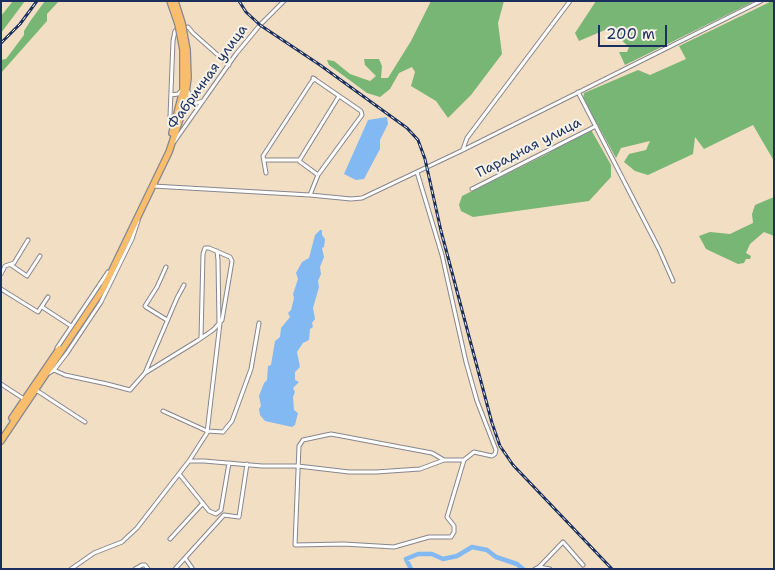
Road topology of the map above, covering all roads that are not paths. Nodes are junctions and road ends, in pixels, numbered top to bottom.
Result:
1 (170, 1) edge
2 (175, 1) edge
3 (284, 1) edge
4 (570, 1) edge
5 (761, 1) edge
6 (185, 50) junction
7 (229, 65) junction
8 (185, 86) junction
9 (578, 92) junction
10 (171, 95) junction
11 (339, 96) junction
12 (205, 99) junction
13 (596, 126) junction
14 (173, 130) junction
15 (172, 144) junction
16 (463, 150) junction
17 (264, 160) junction
18 (299, 160) junction
19 (417, 172) junction
20 (266, 173) dead end
21 (318, 175) junction
22 (153, 186) junction
23 (472, 189) dead end
24 (310, 195) junction
25 (140, 212) junction
26 (28, 240) dead end
27 (217, 251) junction
28 (40, 256) dead end
29 (11, 264) junction
30 (166, 268) dead end
31 (108, 272) junction
32 (1, 274) edge
33 (673, 281) dead end
34 (184, 285) dead end
35 (1, 289) edge
36 (48, 297) dead end
37 (42, 307) junction
38 (167, 320) junction
39 (219, 324) junction
40 (259, 324) dead end
41 (72, 326) junction
42 (201, 338) junction
43 (54, 370) junction
44 (145, 373) junction
45 (46, 375) junction
46 (37, 382) junction
47 (1, 384) edge
48 (36, 390) junction
49 (24, 400) junction
50 (163, 411) dead end
51 (85, 422) dead end
52 (207, 431) junction
53 (1, 434) edge
54 (1, 441) edge
55 (444, 460) junction
56 (464, 460) junction
57 (189, 462) junction
58 (228, 463) junction
59 (247, 464) junction
60 (298, 466) junction
61 (179, 474) junction
62 (203, 503) junction
63 (170, 539) dead end
64 (185, 558) junction
65 (582, 565) dead end
66 (539, 566) junction
67 (192, 568) edge
68 (71, 569) edge
69 (135, 569) edge
70 (148, 569) edge
71 (175, 569) edge
72 (535, 569) edge
73 (550, 569) edge

1 - 6 highway, bridge
2 - 6 highway, bridge
3 - 7 street, Фабричная улица
4 - 16 street
5 - 9 street
6 - 8 highway
7 - 10 street
7 - 12 street, Фабричная улица
8 - 10 street
8 - 12 street
8 - 14 highway
8 - 15 highway
9 - 13 street
9 - 16 street
10 - 14 street
11 - 17 street
11 - 18 street
11 - 21 street
12 - 15 street, Фабричная улица
13 - 23 street, Парадная улица
13 - 33 street
14 - 31 highway
15 - 22 highway
16 - 19 street
17 - 18 street
17 - 20 street
18 - 21 street
19 - 24 street
19 - 56 street
21 - 24 street
22 - 24 street
22 - 25 highway
25 - 43 street
25 - 45 highway
26 - 29 street
27 - 39 street
27 - 39 street
27 - 42 street
28 - 29 street
29 - 32 street
30 - 38 street
31 - 41 street
31 - 46 highway
34 - 38 street
35 - 37 street
36 - 37 street
37 - 41 street
38 - 44 street
39 - 42 street
39 - 52 street
40 - 52 street
41 - 46 street
42 - 44 street
43 - 44 street
43 - 45 street
45 - 48 highway
46 - 49 highway
47 - 49 street
48 - 51 street
48 - 54 highway
49 - 53 highway
50 - 52 street
52 - 57 street
55 - 56 street
55 - 60 street
55 - 60 street
56 - 60 street
57 - 58 street
57 - 61 street
58 - 59 street
58 - 62 street
59 - 60 street
59 - 64 street
61 - 62 street
61 - 68 street
62 - 63 street
64 - 67 street
64 - 71 street
65 - 66 street
66 - 72 street
66 - 73 street
69 - 70 street

